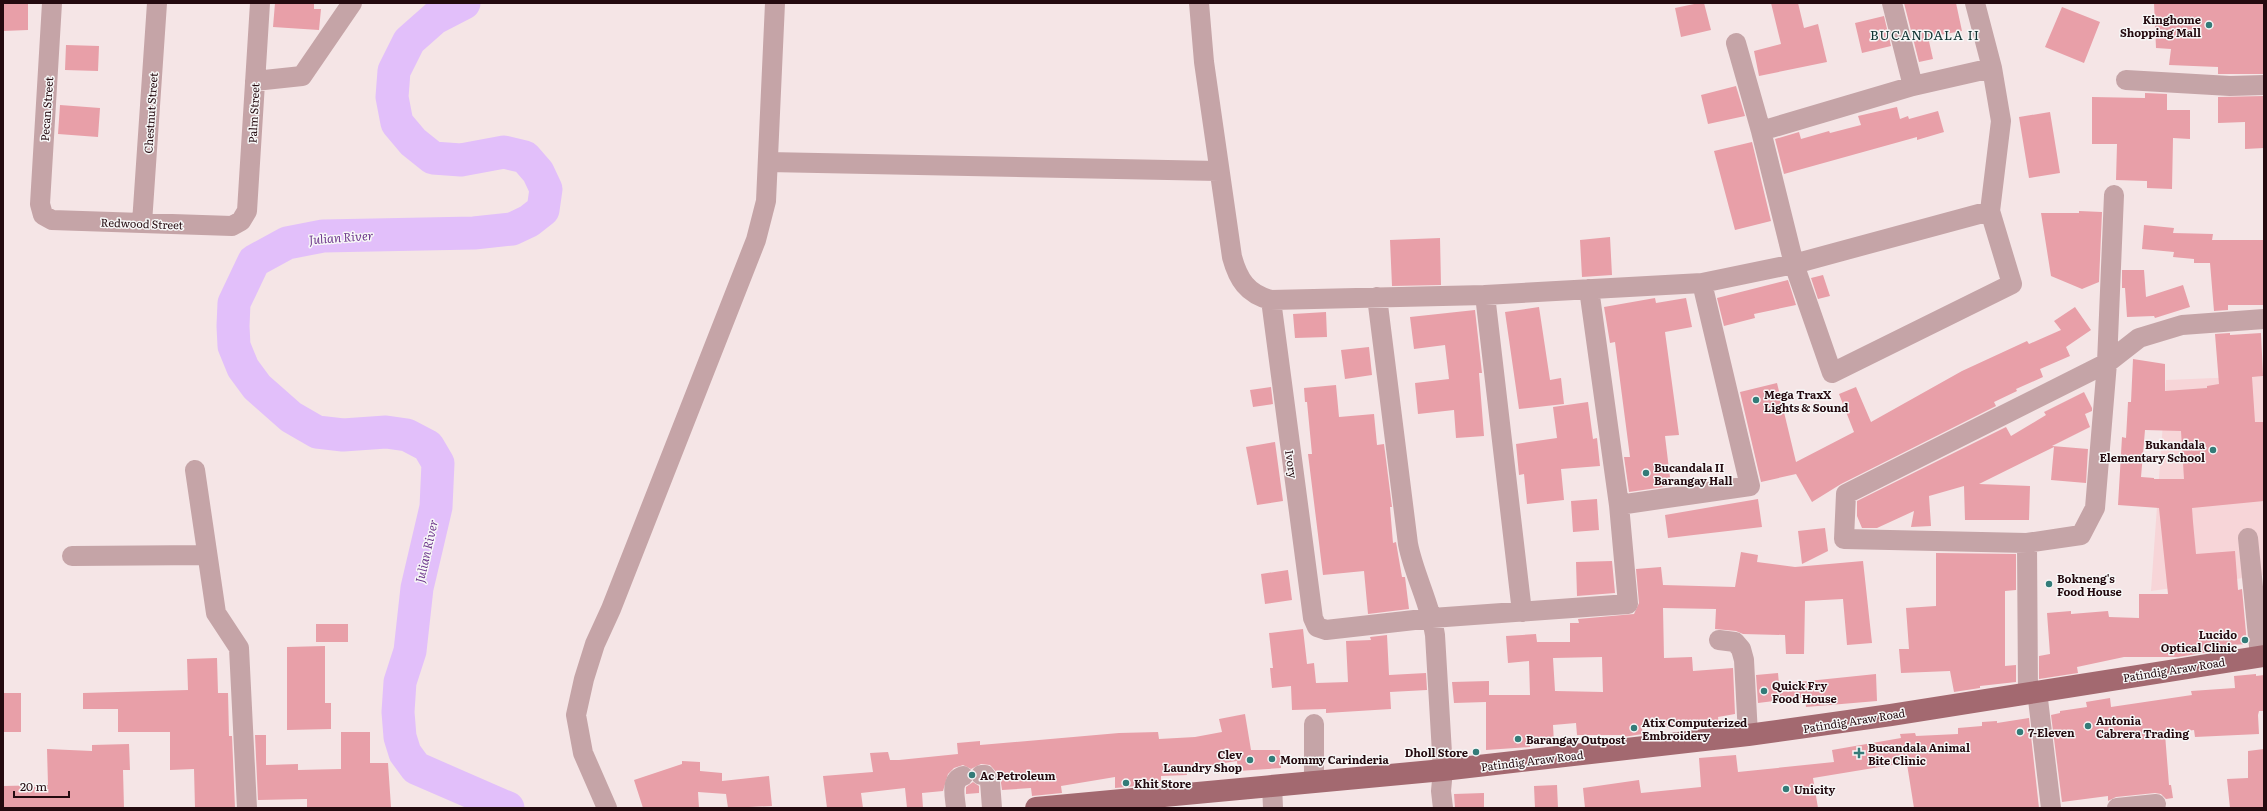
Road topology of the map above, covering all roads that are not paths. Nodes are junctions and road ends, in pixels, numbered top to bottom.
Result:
1 (52, 3) edge
2 (157, 3) edge
3 (260, 3) edge
4 (352, 3) edge
5 (775, 3) edge
6 (1199, 3) edge
7 (1892, 3) edge
8 (1975, 3) edge
9 (1736, 42) dead end
10 (1992, 68) junction
11 (2126, 80) dead end
12 (255, 81) junction
13 (2264, 85) edge
14 (1913, 86) junction
15 (1761, 131) junction
16 (768, 162) junction
17 (1218, 171) junction
18 (2114, 195) dead end
19 (1990, 211) junction
20 (43, 215) joint
21 (242, 221) joint
22 (142, 223) junction
23 (1794, 264) junction
24 (1702, 283) junction
25 (1589, 289) junction
26 (1485, 295) junction
27 (1377, 297) junction
28 (1271, 300) junction
29 (2264, 319) edge
30 (2107, 362) junction
31 (195, 470) dead end
32 (1619, 505) junction
33 (2248, 538) dead end
34 (2027, 543) junction
35 (207, 555) junction
36 (72, 556) dead end
37 (1522, 612) junction
38 (1432, 618) junction
39 (1719, 640) dead end
40 (2262, 656) edge
41 (2032, 691) junction
42 (1314, 724) dead end
43 (1748, 735) junction
44 (1443, 770) junction
45 (1314, 782) junction
46 (1272, 785) junction
47 (2156, 804) dead end
48 (1077, 806) edge
49 (247, 808) edge
50 (607, 808) edge
51 (956, 808) edge
52 (992, 808) edge
53 (1036, 808) edge
54 (1273, 808) edge
55 (1443, 808) edge
56 (2051, 808) edge
57 (2117, 808) edge

1 - 20 street, Pecan Street
2 - 22 street, Chestnut Street
3 - 12 street, Palm Street
4 - 12 street
5 - 16 street
6 - 17 street
7 - 14 street
8 - 10 street
9 - 15 street
10 - 14 street
10 - 19 street
11 - 13 street
12 - 21 street, Palm Street
14 - 15 street
15 - 23 street
16 - 17 street
16 - 50 street
17 - 28 street
18 - 30 street
19 - 23 street
19 - 23 street
20 - 22 street, Redwood Street
21 - 22 street, Redwood Street
23 - 24 street
24 - 25 street
24 - 32 street
25 - 26 street
25 - 32 street
26 - 27 street
26 - 37 street
27 - 28 street
27 - 38 street
28 - 38 street, Ivory
29 - 30 street
30 - 34 street
30 - 34 street
31 - 35 street
32 - 37 street
33 - 40 street
34 - 41 street
35 - 36 street
35 - 49 street
37 - 38 street
38 - 44 street
39 - 43 street
40 - 41 main road, Patindig Araw Road
41 - 43 main road, Patindig Araw Road
41 - 56 street
42 - 45 street
43 - 44 main road, Patindig Araw Road
44 - 45 main road, Patindig Araw Road
44 - 55 street
45 - 46 main road, Patindig Araw Road
46 - 48 main road, Patindig Araw Road
46 - 54 street
47 - 57 street
48 - 53 main road, Patindig Araw Road
51 - 52 street

